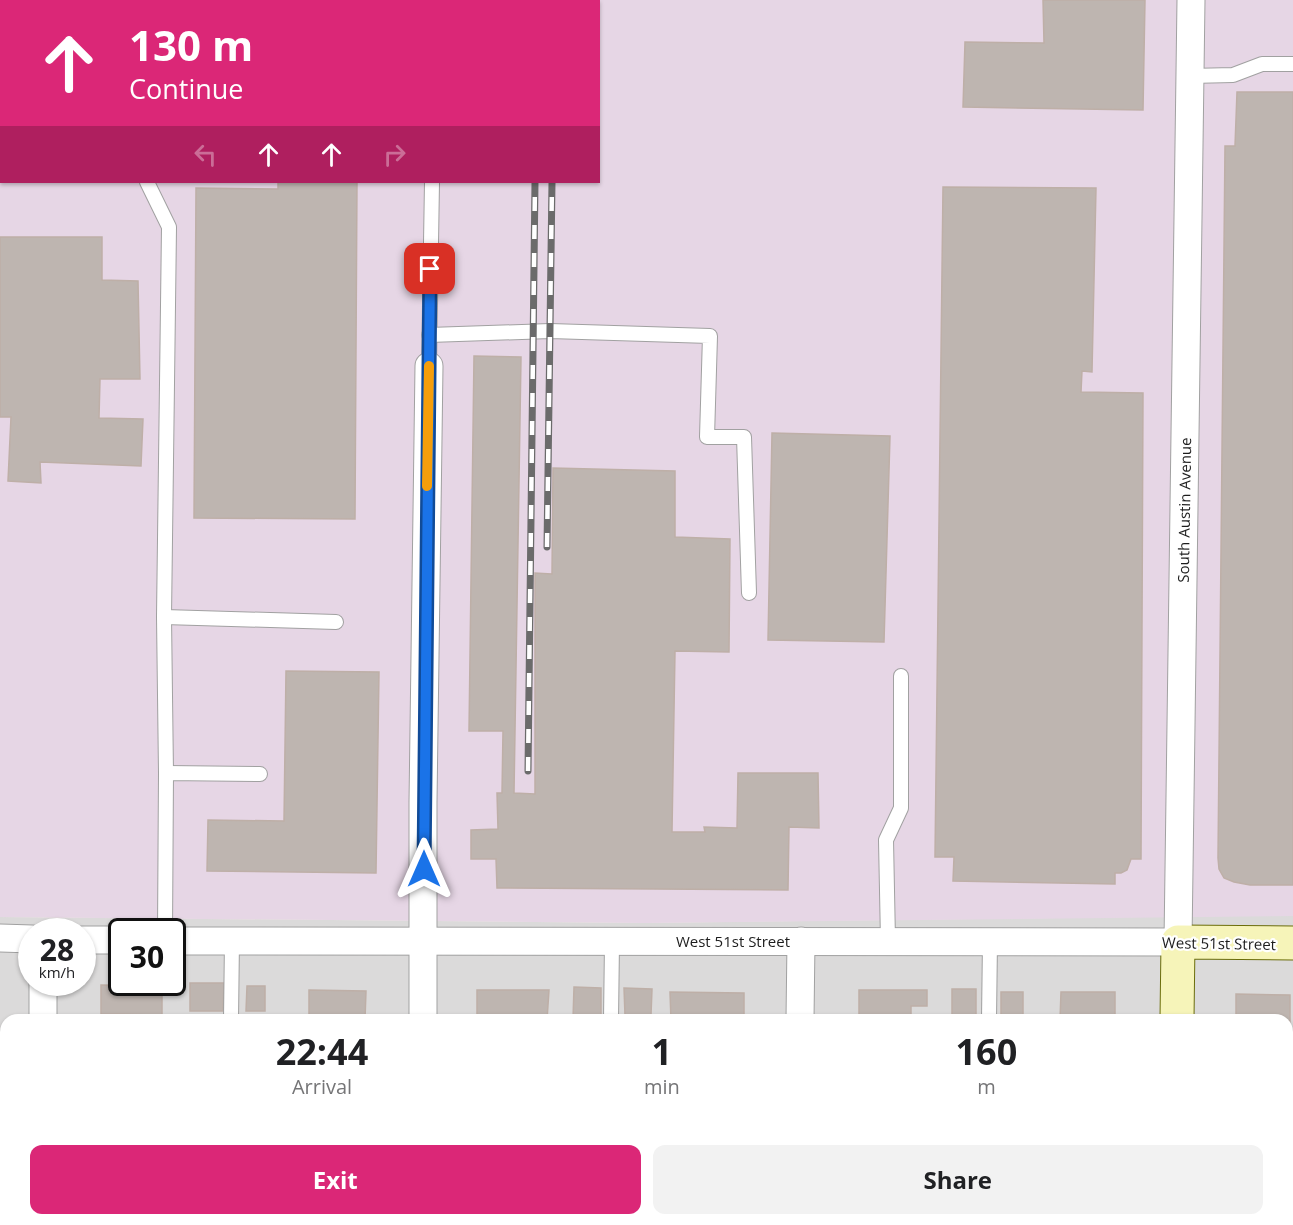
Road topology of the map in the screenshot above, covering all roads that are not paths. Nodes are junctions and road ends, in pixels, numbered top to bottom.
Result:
1 (1191, 0) edge
2 (1293, 64) edge
3 (1190, 76) junction
4 (148, 183) edge
5 (432, 183) edge
6 (429, 335) junction
7 (429, 366) joint
8 (749, 593) dead end
9 (164, 617) junction
10 (336, 622) dead end
11 (901, 676) dead end
12 (166, 772) junction
13 (260, 774) dead end
14 (165, 918) edge
15 (0, 938) edge
16 (18, 939) edge
17 (232, 940) junction
18 (186, 941) edge
19 (801, 941) junction
20 (888, 941) junction
21 (990, 941) junction
22 (424, 942) junction
23 (1178, 942) junction
24 (612, 943) junction
25 (1293, 944) edge
26 (43, 996) edge
27 (43, 1014) edge
28 (231, 1014) edge
29 (423, 1014) edge
30 (611, 1014) edge
31 (800, 1014) edge
32 (989, 1014) edge
33 (1177, 1014) edge

1 - 3 street, South Austin Avenue
2 - 3 lane
3 - 23 street, South Austin Avenue
4 - 9 lane
5 - 6 lane
6 - 7 lane
6 - 8 lane
7 - 22 street
9 - 10 lane
9 - 12 lane
11 - 20 lane
12 - 13 lane
12 - 14 lane
15 - 16 street
17 - 18 street, West 51st Street
17 - 22 street, West 51st Street
17 - 28 lane
19 - 20 street, West 51st Street
19 - 24 street, West 51st Street
19 - 31 street
20 - 21 street, West 51st Street
21 - 23 street, West 51st Street
21 - 32 lane
22 - 24 street, West 51st Street
22 - 29 street
23 - 25 street, West 51st Street
23 - 33 street, South Austin Avenue
24 - 30 lane
26 - 27 street

